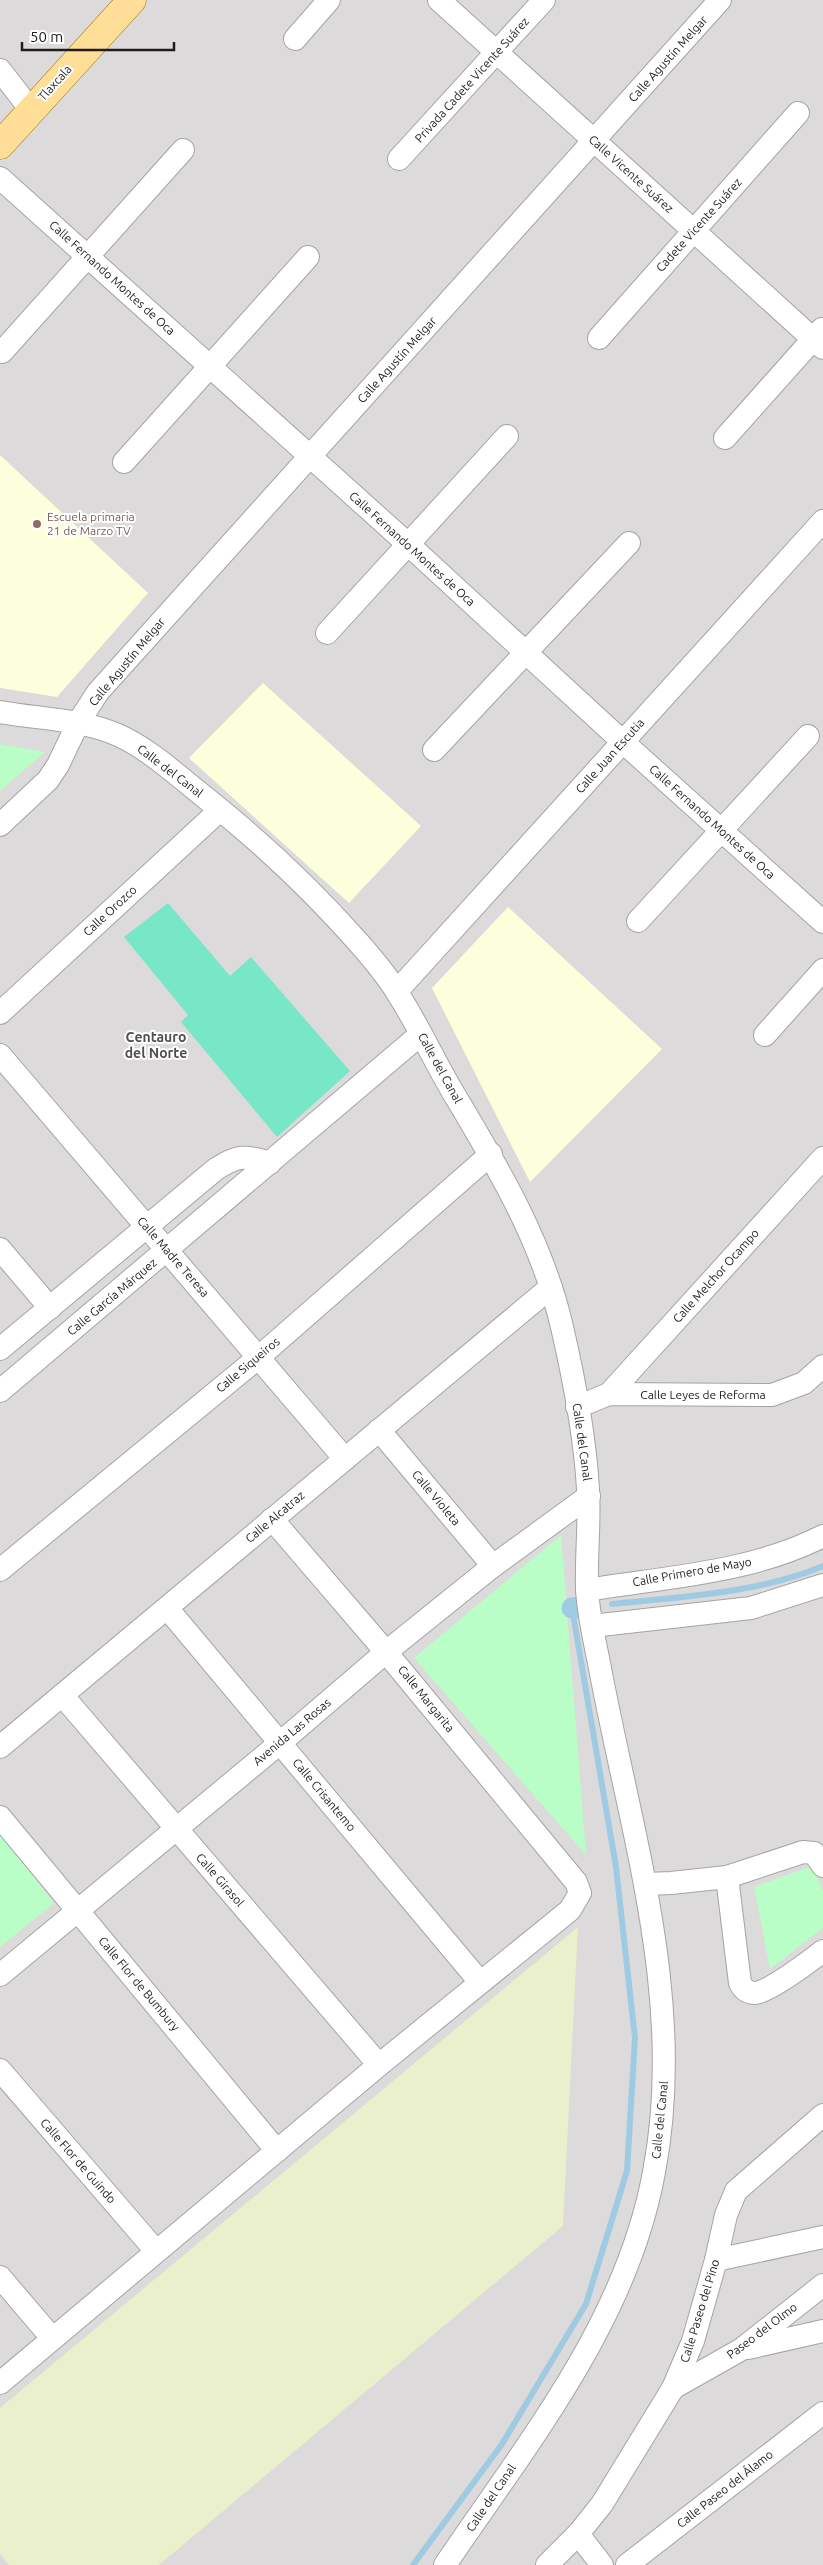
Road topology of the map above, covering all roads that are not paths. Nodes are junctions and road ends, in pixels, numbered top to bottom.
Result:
1 (132, 0) edge
2 (329, 0) edge
3 (439, 0) edge
4 (544, 0) edge
5 (720, 0) edge
6 (295, 39) dead end
7 (498, 53) junction
8 (0, 70) edge
9 (31, 110) junction
10 (798, 113) dead end
11 (594, 140) junction
12 (0, 146) edge
13 (183, 150) dead end
14 (399, 159) dead end
15 (0, 178) edge
16 (694, 230) junction
17 (88, 256) junction
18 (308, 257) dead end
19 (599, 338) dead end
20 (820, 338) edge
21 (2, 352) dead end
22 (211, 366) junction
23 (507, 436) dead end
24 (725, 438) dead end
25 (310, 456) junction
26 (124, 462) dead end
27 (823, 521) edge
28 (629, 543) dead end
29 (410, 546) junction
30 (327, 633) dead end
31 (527, 654) junction
32 (0, 712) edge
33 (78, 723) junction
34 (808, 736) dead end
35 (623, 742) junction
36 (434, 750) dead end
37 (220, 810) junction
38 (0, 825) edge
39 (721, 828) junction
40 (638, 921) dead end
41 (823, 922) edge
42 (823, 970) edge
43 (397, 991) junction
44 (0, 1013) edge
45 (420, 1034) junction
46 (765, 1035) dead end
47 (0, 1055) edge
48 (491, 1154) junction
49 (823, 1158) edge
50 (270, 1164) junction
51 (147, 1227) junction
52 (0, 1249) edge
53 (167, 1250) junction
54 (551, 1287) junction
55 (50, 1308) junction
56 (0, 1349) edge
57 (259, 1357) junction
58 (823, 1366) edge
59 (0, 1390) edge
60 (609, 1394) junction
61 (577, 1407) junction
62 (379, 1430) junction
63 (345, 1458) junction
64 (589, 1496) junction
65 (272, 1519) junction
66 (823, 1536) edge
67 (493, 1566) junction
68 (0, 1570) edge
69 (823, 1585) edge
70 (587, 1590) junction
71 (167, 1608) junction
72 (592, 1626) junction
73 (386, 1652) junction
74 (62, 1695) junction
75 (280, 1743) junction
76 (0, 1747) edge
77 (0, 1817) edge
78 (176, 1829) junction
79 (823, 1866) edge
80 (727, 1877) junction
81 (646, 1884) junction
82 (78, 1911) junction
83 (823, 1952) edge
84 (0, 1975) edge
85 (480, 1982) junction
86 (379, 2065) junction
87 (0, 2070) edge
88 (823, 2115) edge
89 (277, 2151) junction
90 (823, 2237) edge
91 (156, 2252) junction
92 (716, 2260) junction
93 (0, 2277) edge
94 (823, 2285) edge
95 (823, 2331) edge
96 (52, 2338) junction
97 (742, 2349) junction
98 (0, 2383) edge
99 (673, 2388) junction
100 (823, 2413) edge
101 (578, 2534) junction
102 (445, 2565) edge
103 (547, 2565) edge
104 (602, 2565) edge
105 (627, 2565) edge

1 - 9 main road, Tlaxcala
2 - 6 street
3 - 7 street, Calle Vicente Suárez
4 - 7 street, Privada Cadete Vicente Suárez
5 - 11 street, Calle Agustín Melgar
7 - 11 street, Calle Vicente Suárez
7 - 14 street, Privada Cadete Vicente Suárez
8 - 9 street
9 - 12 main road, Tlaxcala
10 - 16 street, Cadete Vicente Suárez
11 - 16 street, Calle Vicente Suárez
11 - 25 street, Calle Agustín Melgar
13 - 17 street
15 - 17 street, Calle Fernando Montes de Oca
16 - 19 street, Cadete Vicente Suárez
16 - 20 street, Calle Vicente Suárez
17 - 21 street
17 - 22 street, Calle Fernando Montes de Oca
18 - 22 street
20 - 24 street
22 - 25 street, Calle Fernando Montes de Oca
22 - 26 street
23 - 29 street
25 - 29 street, Calle Fernando Montes de Oca
25 - 33 street, Calle Agustín Melgar
27 - 35 street, Calle Juan Escutia
28 - 31 street
29 - 30 street
29 - 31 street, Calle Fernando Montes de Oca
31 - 35 street, Calle Fernando Montes de Oca
31 - 36 street
32 - 33 street, Calle del Canal
33 - 37 street, Calle del Canal
33 - 38 street, Calle Agustín Melgar
34 - 39 street
35 - 39 street, Calle Fernando Montes de Oca
35 - 43 street, Calle Juan Escutia
37 - 43 street, Calle del Canal
37 - 44 street, Calle Orozco
39 - 40 street
39 - 41 street, Calle Fernando Montes de Oca
42 - 46 street
43 - 45 street, Calle del Canal
45 - 48 street, Calle del Canal
45 - 50 street, Calle García Márquez
47 - 51 street, Calle Madre Teresa
48 - 54 street, Calle del Canal
48 - 57 street, Calle Siqueiros
49 - 60 street, Calle Melchor Ocampo
50 - 51 street
50 - 53 street, Calle García Márquez
51 - 53 street, Calle Madre Teresa
51 - 55 street
52 - 55 street
53 - 57 street, Calle Madre Teresa
53 - 59 street, Calle García Márquez
54 - 61 street, Calle del Canal
54 - 62 street, Calle Alcatraz
55 - 56 street
57 - 63 street, Calle Madre Teresa
57 - 68 street, Calle Siqueiros
58 - 60 street, Calle Leyes de Reforma
60 - 61 street, Calle Leyes de Reforma
61 - 64 street, Calle del Canal
62 - 63 street, Calle Alcatraz
62 - 67 street, Calle Violeta
63 - 65 street, Calle Alcatraz
64 - 67 street, Avenida Las Rosas
64 - 70 street, Calle del Canal
65 - 71 street, Calle Alcatraz
65 - 73 street, Calle Margarita
66 - 70 street, Calle Primero de Mayo
67 - 73 street, Avenida Las Rosas
69 - 72 street
70 - 72 street, Calle del Canal
71 - 74 street, Calle Alcatraz
71 - 75 street, Calle Crisantemo
72 - 81 street, Calle del Canal
73 - 75 street, Avenida Las Rosas
73 - 85 street, Calle Margarita
74 - 76 street, Calle Alcatraz
74 - 78 street, Calle Girasol
75 - 78 street, Avenida Las Rosas
75 - 85 street, Calle Crisantemo
77 - 82 street, Calle Flor de Bumbury
78 - 82 street, Avenida Las Rosas
78 - 86 street, Calle Girasol
79 - 80 street
80 - 81 street
80 - 83 street
81 - 102 street, Calle del Canal
82 - 84 street, Avenida Las Rosas
82 - 89 street, Calle Flor de Bumbury
85 - 86 street
86 - 89 street
87 - 91 street, Calle Flor de Guindo
88 - 92 street, Calle Paseo del Pino
89 - 91 street
90 - 92 street
91 - 96 street
92 - 99 street, Calle Paseo del Pino
93 - 96 street
94 - 97 street, Paseo del Olmo
95 - 97 street
96 - 98 street
97 - 99 street, Paseo del Olmo
99 - 101 street, Calle Paseo del Pino
100 - 105 street, Calle Paseo del Álamo
101 - 103 street, Calle Paseo del Pino
101 - 104 street

